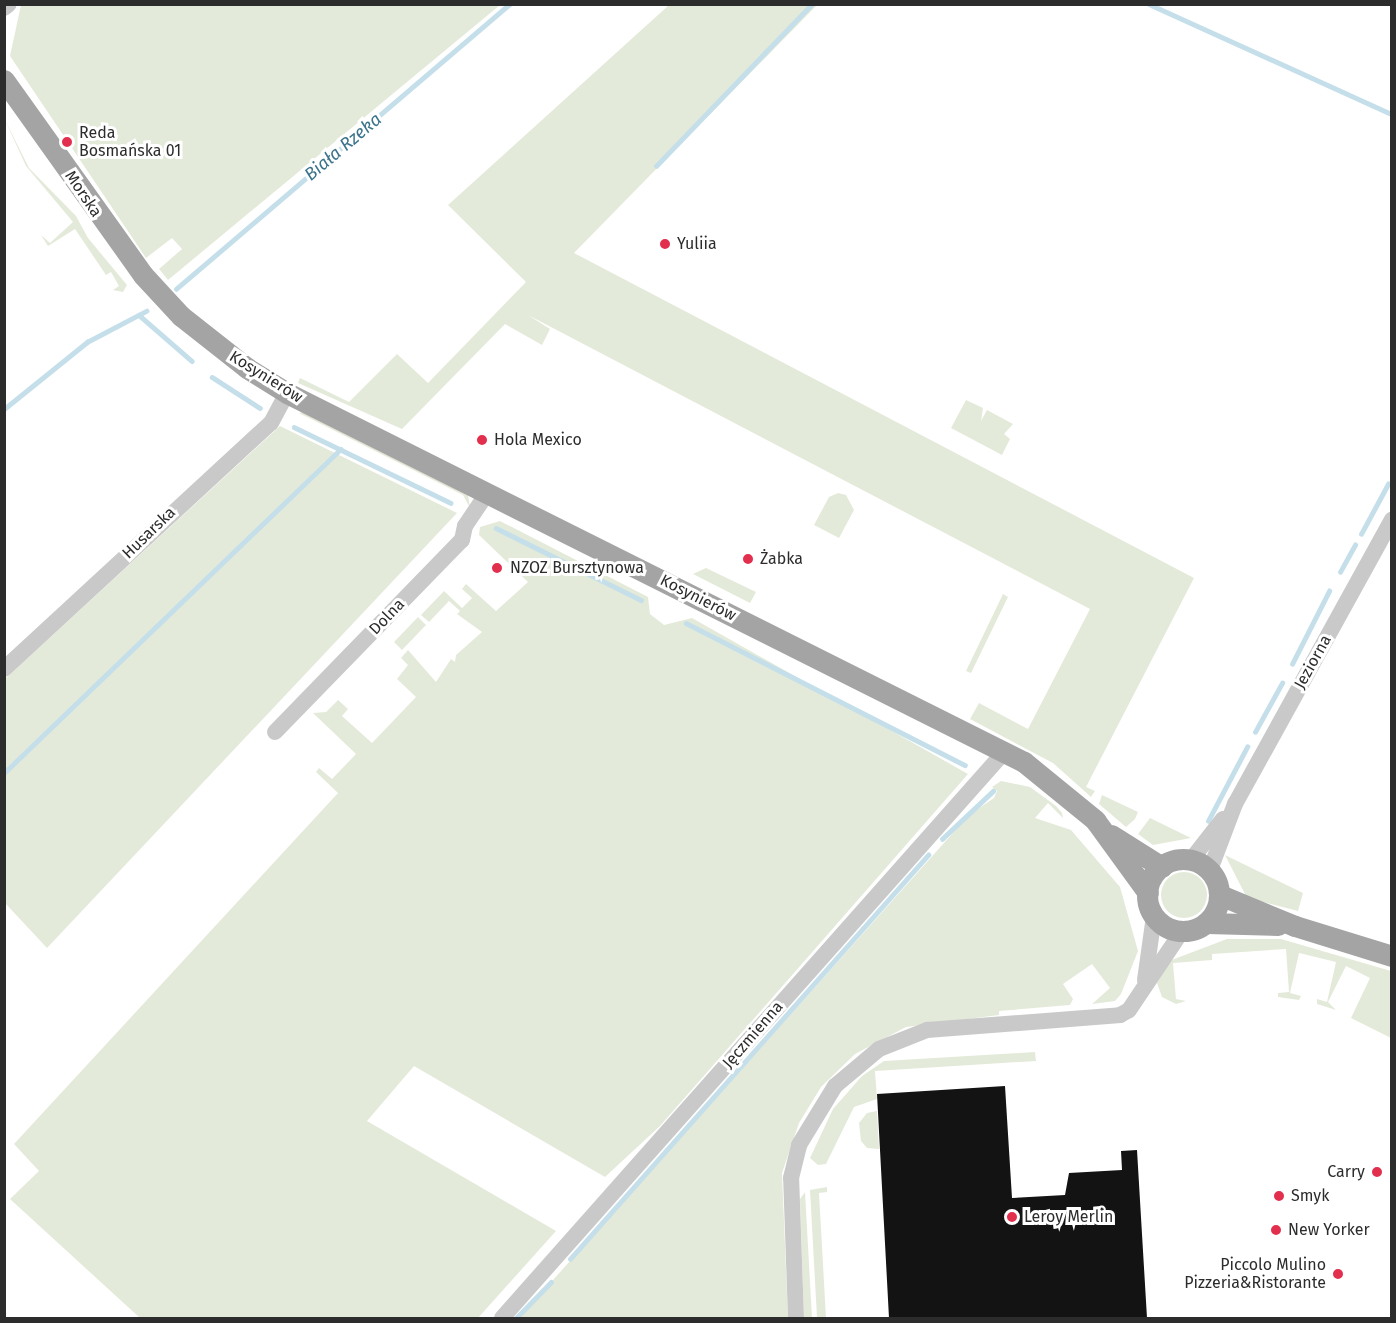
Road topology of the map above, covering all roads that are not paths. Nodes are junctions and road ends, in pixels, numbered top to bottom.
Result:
1 (9, 4) edge
2 (4, 8) edge
3 (6, 79) edge
4 (162, 297) joint
5 (287, 393) junction
6 (487, 493) junction
7 (1392, 520) edge
8 (4, 669) edge
9 (275, 732) dead end
10 (1005, 751) junction
11 (1106, 832) junction
12 (1200, 865) junction
13 (1162, 867) junction
14 (1148, 893) junction
15 (1220, 895) junction
16 (1154, 916) junction
17 (1207, 922) junction
18 (1295, 926) junction
19 (1182, 931) junction
20 (1392, 956) edge
21 (1145, 980) junction
22 (502, 1318) edge
23 (796, 1318) edge

1 - 2 street
3 - 4 main road, Morska
4 - 5 main road, Kosynierów
5 - 6 main road, Kosynierów
5 - 8 street, Husarska
6 - 9 street, Dolna
6 - 10 main road, Kosynierów
7 - 12 street, Jeziorna
10 - 11 main road, Kosynierów
10 - 22 street, Jęczmienna
11 - 13 main road, Kosynierów
11 - 14 main road, Kosynierów
12 - 13 main road
12 - 15 main road
13 - 14 main road
14 - 16 main road
15 - 17 main road
15 - 18 main road
16 - 19 main road
16 - 21 street
17 - 18 main road
17 - 19 main road
18 - 20 main road
19 - 21 street
21 - 23 street

